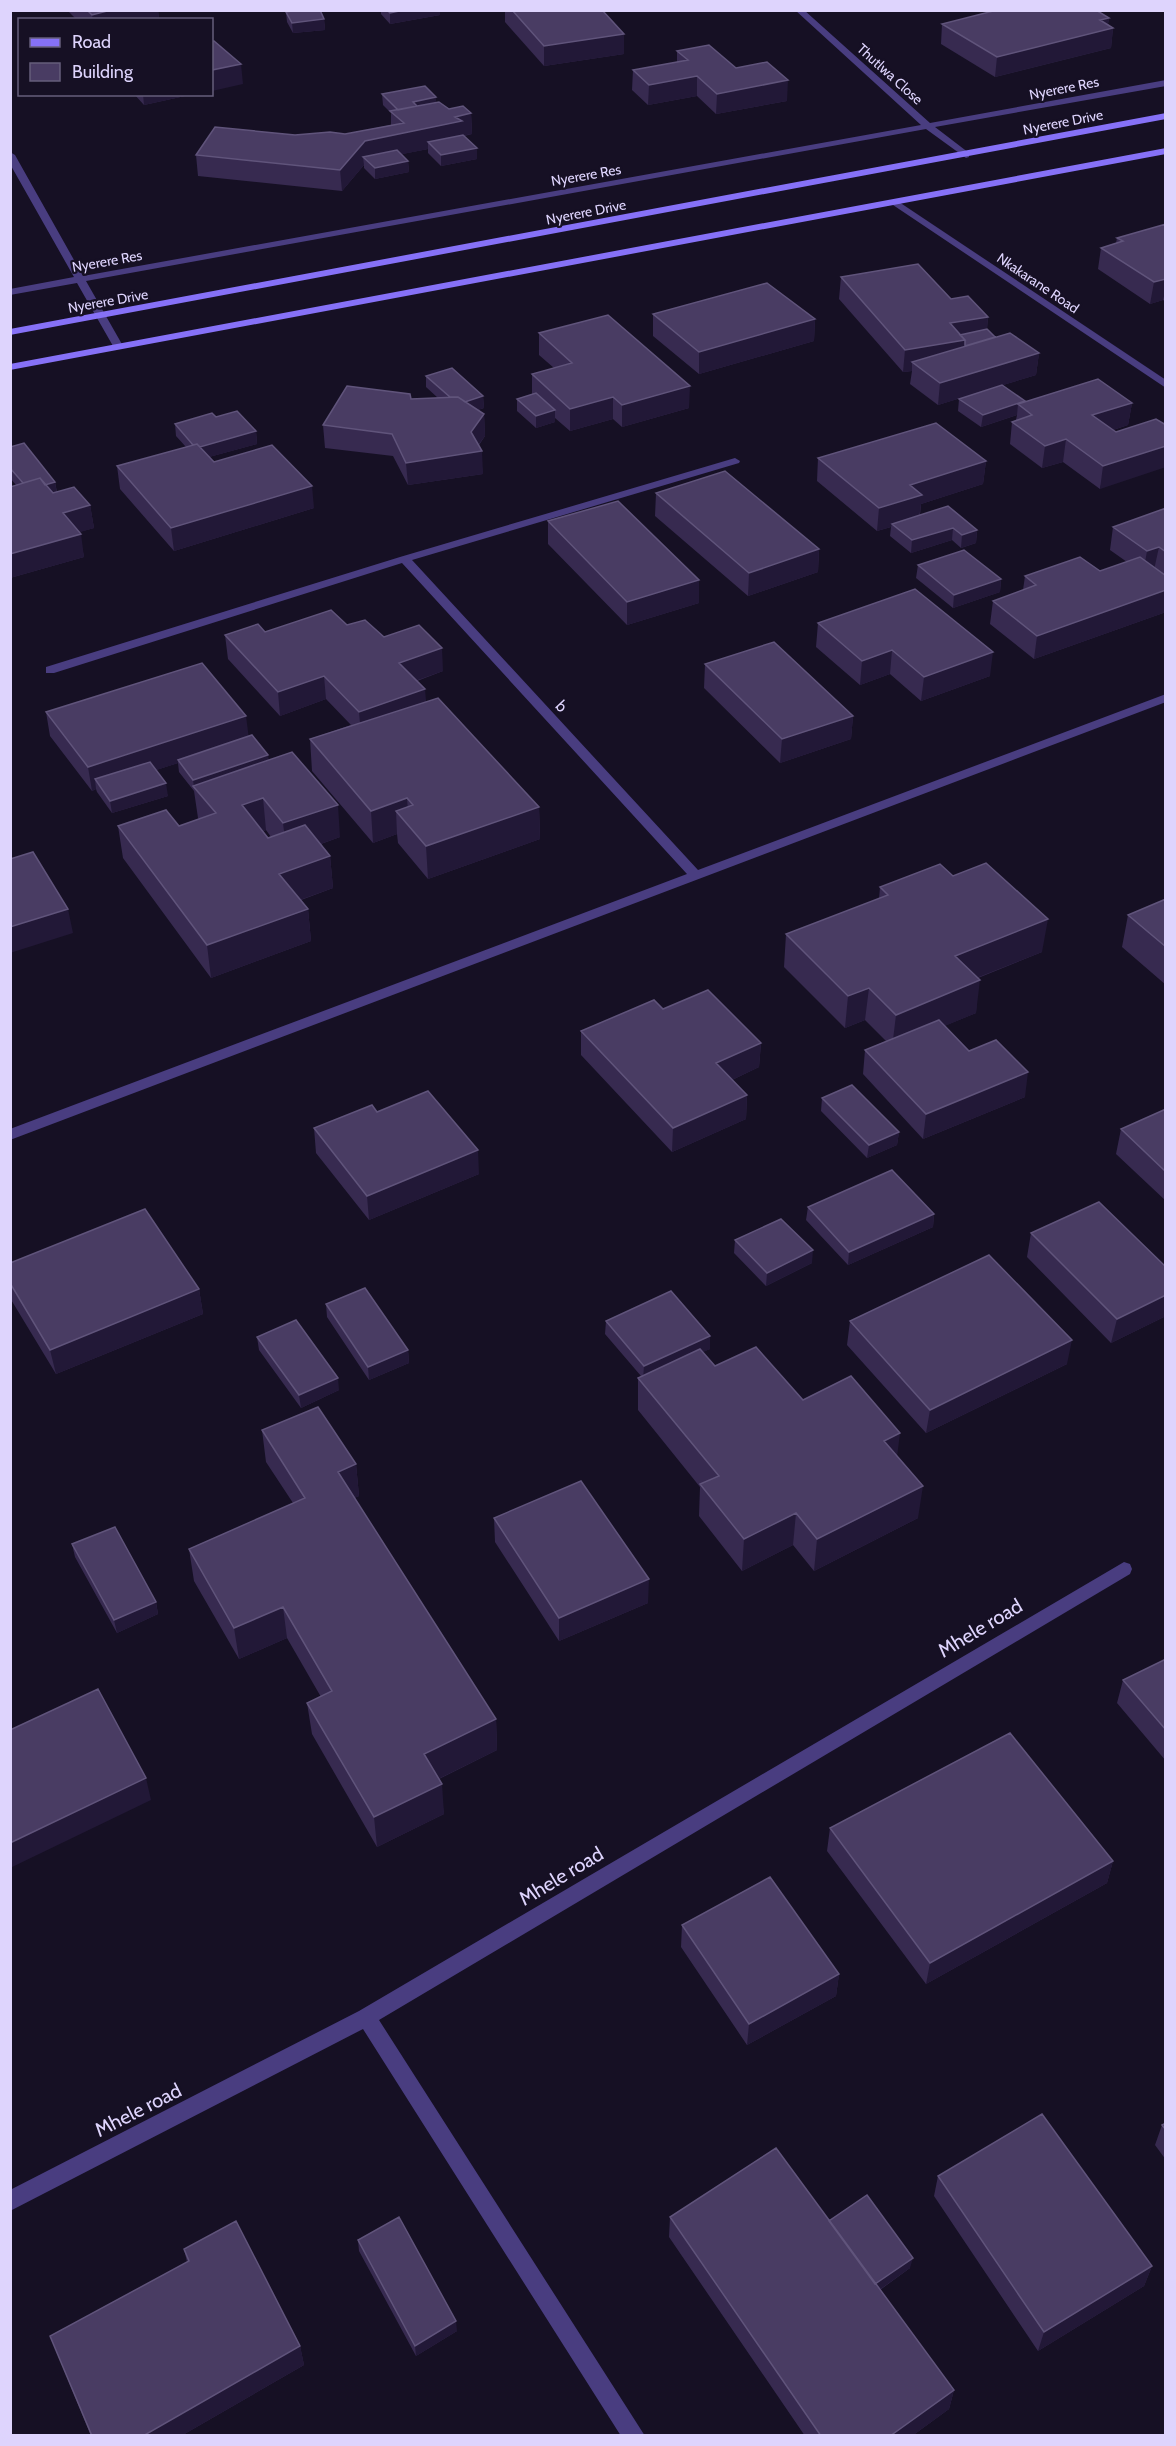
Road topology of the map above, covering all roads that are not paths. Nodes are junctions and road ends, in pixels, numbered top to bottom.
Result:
1 (799, 10) edge
2 (1166, 83) edge
3 (1166, 116) edge
4 (929, 127) junction
5 (1166, 151) edge
6 (10, 154) edge
7 (966, 154) junction
8 (896, 203) junction
9 (81, 279) junction
10 (10, 292) edge
11 (101, 316) junction
12 (10, 332) edge
13 (118, 346) junction
14 (10, 367) edge
15 (1166, 385) edge
16 (735, 461) dead end
17 (404, 559) junction
18 (50, 670) dead end
19 (1166, 698) edge
20 (696, 876) junction
21 (10, 1136) edge
22 (1124, 1569) dead end
23 (366, 2017) junction
24 (10, 2201) edge
25 (634, 2436) edge

1 - 4 street, Thutlwa Close
2 - 4 street, Nyerere Res
3 - 7 main road, Nyerere Drive
4 - 7 street, Thutlwa Close
4 - 9 street, Nyerere Res
5 - 8 main road
6 - 9 street
7 - 11 main road, Nyerere Drive
8 - 13 main road
8 - 15 street, Nkakarane Road
9 - 10 street, Nyerere Res
9 - 11 street
11 - 12 main road, Nyerere Drive
11 - 13 street
13 - 14 main road
16 - 17 street
17 - 18 street
17 - 20 street, b
19 - 20 street
20 - 21 street
22 - 23 street, Mhele road
23 - 24 street, Mhele road
23 - 25 street

